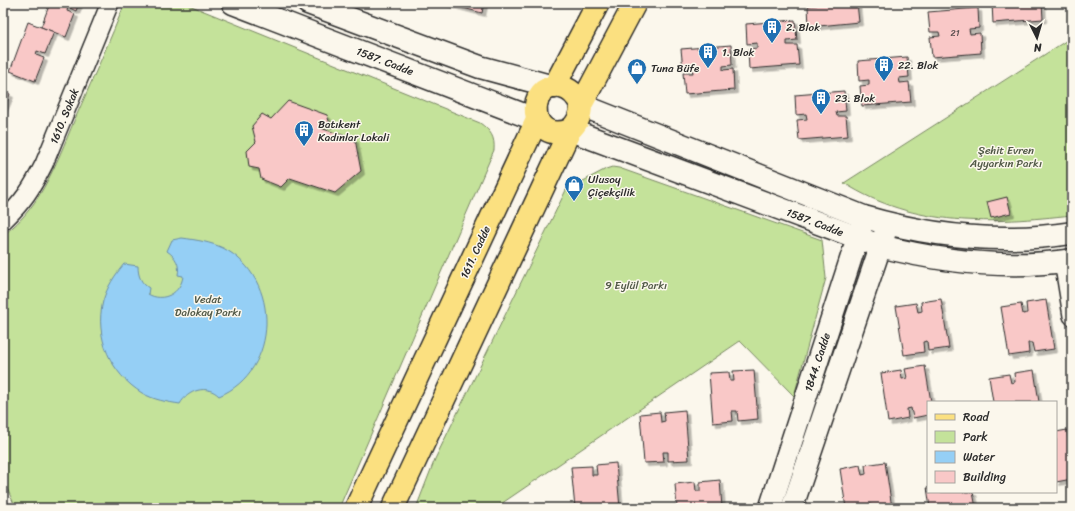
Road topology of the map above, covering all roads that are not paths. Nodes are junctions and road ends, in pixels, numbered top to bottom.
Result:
1 (110, 3) edge
2 (233, 3) edge
3 (308, 3) edge
4 (598, 3) edge
5 (635, 3) edge
6 (554, 87) junction
7 (581, 105) junction
8 (537, 120) junction
9 (570, 130) junction
10 (864, 217) junction
11 (3, 221) edge
12 (888, 224) junction
13 (1072, 233) edge
14 (857, 238) junction
15 (880, 246) junction
16 (1067, 261) edge
17 (1072, 316) edge
18 (356, 508) edge
19 (393, 508) edge
20 (770, 508) edge
21 (792, 508) edge

1 - 11 street, 1610. Sokak
2 - 8 main road, 1587. Cadde
3 - 6 main road
4 - 6 main road, 1611. Cadde
5 - 7 main road
6 - 7 main road
6 - 8 main road, 1611. Cadde
7 - 9 main road
7 - 10 main road, 1587. Cadde
8 - 9 main road
8 - 18 main road, 1611. Cadde
9 - 14 main road, 1587. Cadde
9 - 19 main road
10 - 12 main road, 1587. Cadde
10 - 14 street, 1844. Cadde
12 - 13 main road, 1587. Cadde
12 - 15 street, 1844. Cadde
14 - 15 main road, 1587. Cadde
14 - 20 street, 1844. Cadde
15 - 16 main road, 1587. Cadde
15 - 21 street, 1844. Cadde
16 - 17 street

